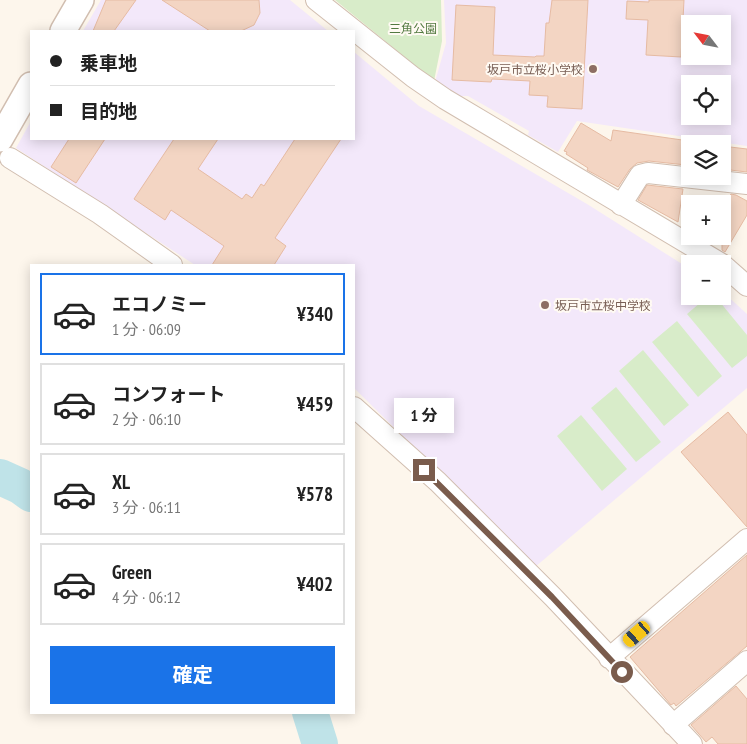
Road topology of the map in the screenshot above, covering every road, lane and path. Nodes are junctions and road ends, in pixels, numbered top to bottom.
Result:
1 (81, 0) edge
2 (316, 0) edge
3 (63, 30) edge
4 (354, 30) edge
5 (355, 31) edge
6 (30, 87) edge
7 (5, 148) edge
8 (747, 184) edge
9 (620, 205) junction
10 (706, 255) edge
11 (171, 264) edge
12 (731, 272) edge
13 (747, 286) edge
14 (355, 408) edge
15 (747, 539) edge
16 (609, 658) junction
17 (747, 661) edge
18 (673, 725) junction
19 (692, 744) edge

1 - 3 street
2 - 4 street
5 - 9 street
6 - 7 street
7 - 11 street
8 - 9 street
9 - 10 street
12 - 13 street
14 - 16 street
15 - 16 street
16 - 18 street
17 - 18 street
18 - 19 street

